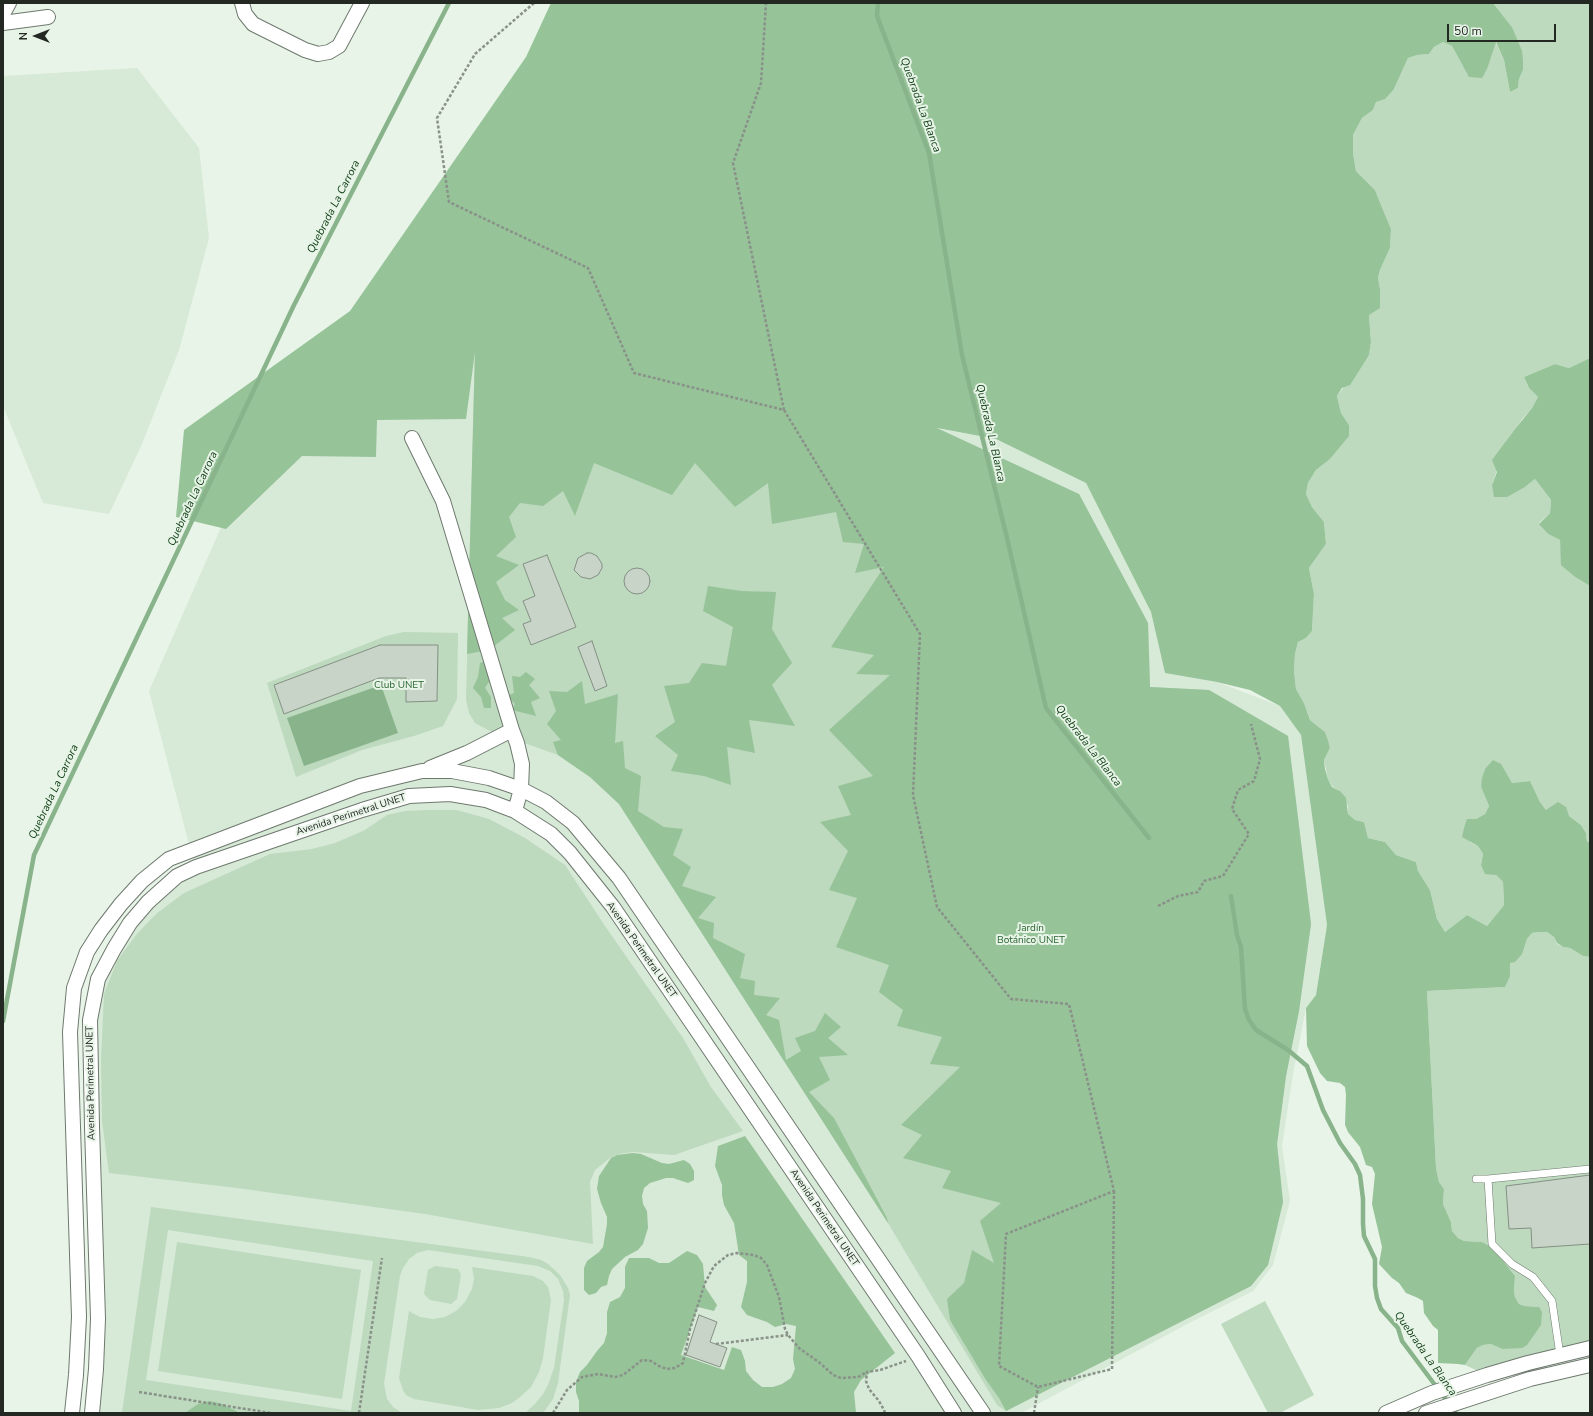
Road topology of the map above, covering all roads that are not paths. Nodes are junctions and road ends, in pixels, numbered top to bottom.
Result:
1 (8, 3) edge
2 (242, 3) edge
3 (362, 3) edge
4 (3, 14) edge
5 (48, 17) dead end
6 (3, 23) edge
7 (412, 438) dead end
8 (512, 730) junction
9 (422, 770) junction
10 (521, 789) junction
11 (515, 811) junction
12 (169, 859) junction
13 (177, 876) junction
14 (1590, 1170) edge
15 (1476, 1179) dead end
16 (1488, 1179) junction
17 (79, 1317) junction
18 (98, 1319) junction
19 (1590, 1348) edge
20 (1560, 1355) junction
21 (1590, 1365) edge
22 (72, 1413) edge
23 (92, 1413) edge
24 (954, 1413) edge
25 (983, 1413) edge
26 (1386, 1413) edge
27 (1426, 1413) edge

1 - 4 street
2 - 3 street
5 - 6 street
7 - 8 street
8 - 9 street
8 - 10 street
9 - 10 street
9 - 12 street
10 - 11 street
10 - 25 street
11 - 13 street, Avenida Perimetral UNET
11 - 24 street, Avenida Perimetral UNET
12 - 13 street
12 - 17 street
13 - 18 street, Avenida Perimetral UNET
14 - 16 lane
15 - 16 lane
16 - 20 lane
17 - 18 street
17 - 22 street
18 - 23 street, Avenida Perimetral UNET
19 - 20 street
20 - 26 street
21 - 27 street

